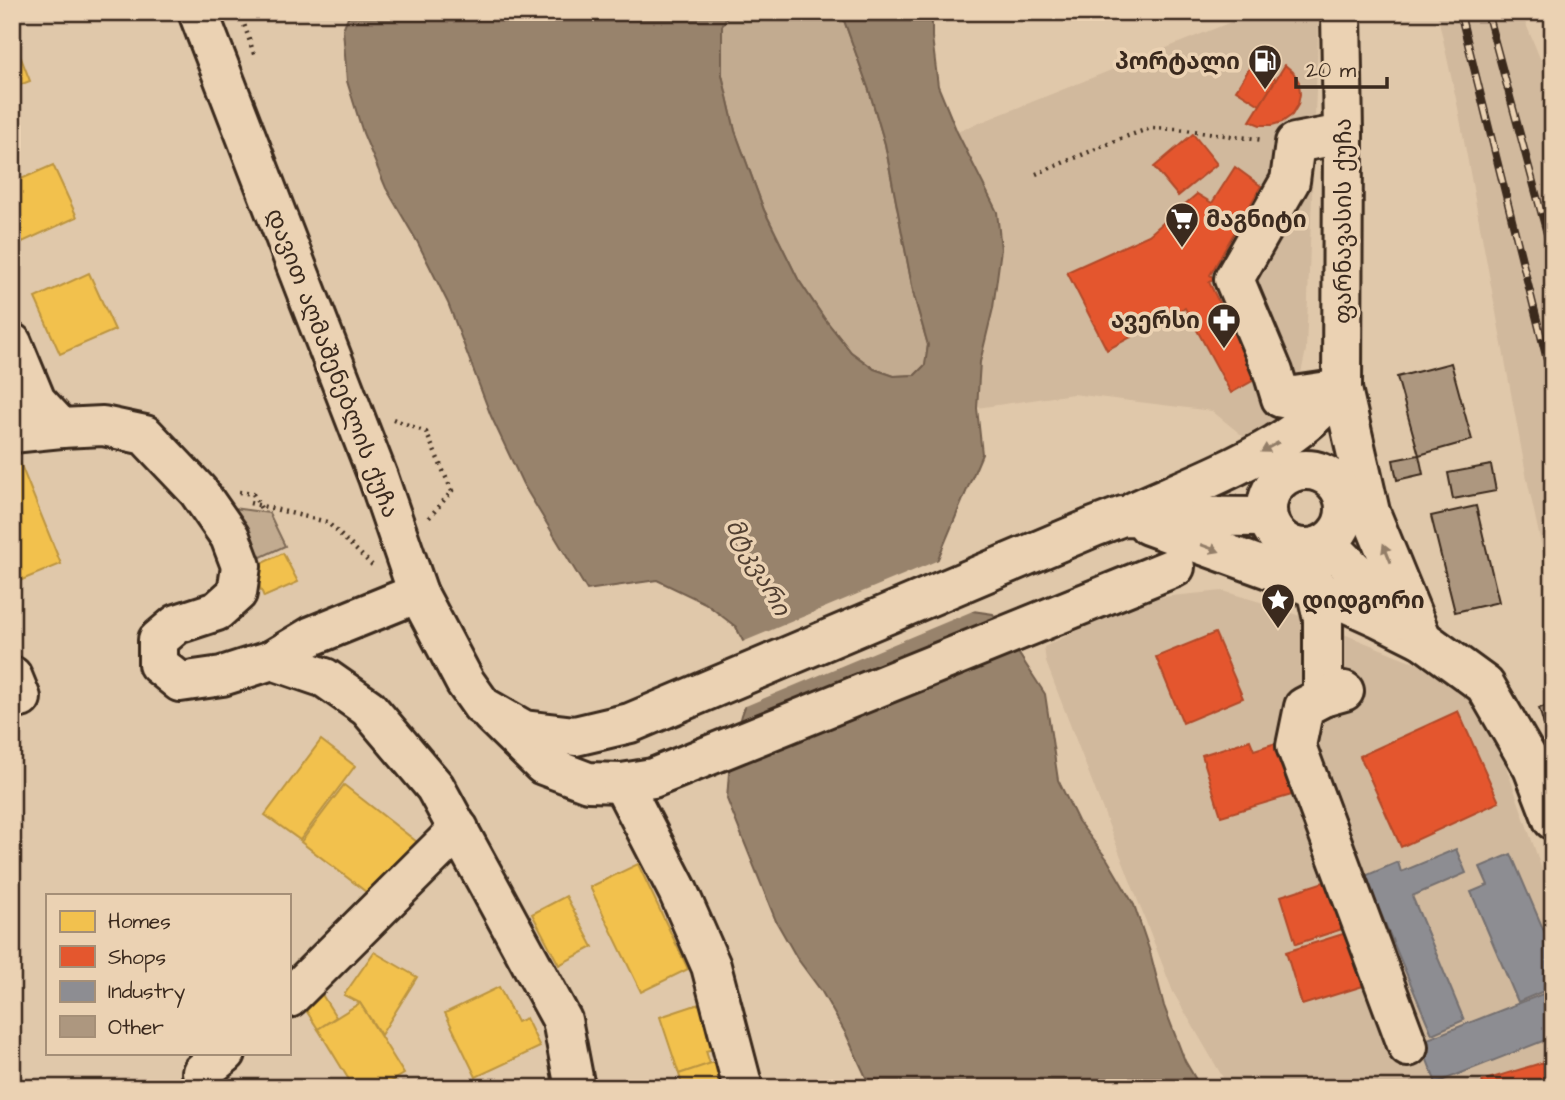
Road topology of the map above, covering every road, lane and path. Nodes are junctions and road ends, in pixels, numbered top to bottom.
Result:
1 (198, 12) edge
2 (1340, 12) edge
3 (1343, 134) junction
4 (1296, 143) junction
5 (1037, 174) dead end
6 (12, 343) edge
7 (1342, 389) junction
8 (36, 409) edge
9 (387, 416) dead end
10 (12, 433) edge
11 (1308, 470) junction
12 (198, 491) junction
13 (253, 494) dead end
14 (260, 506) junction
15 (263, 512) dead end
16 (1267, 517) junction
17 (1109, 521) junction
18 (424, 523) dead end
19 (1315, 546) junction
20 (1175, 567) dead end
21 (1316, 589) junction
22 (412, 595) junction
23 (1422, 639) junction
24 (272, 660) junction
25 (482, 706) junction
26 (637, 780) junction
27 (1553, 820) edge
28 (459, 830) junction
29 (290, 997) edge
30 (1408, 1047) dead end
31 (575, 1088) edge
32 (743, 1088) edge

1 - 22 main road, დავით აღმაშენებლის ქუჩა
2 - 3 main road, ფარნავასის ქუჩა
3 - 4 main road
3 - 7 main road, ფარნავასის ქუჩა
4 - 5 path
4 - 7 main road
6 - 8 main road
7 - 11 main road
7 -> 17 main road, დავით აღმაშენებლის ქუჩა
23 -> 7 main road
8 - 10 main road
8 - 12 main road
9 - 18 path
11 - 16 main road
11 - 19 main road
12 - 14 path
12 - 24 main road
13 - 14 path
14 - 15 path
14 - 22 path
16 - 17 main road
16 - 19 main road
17 -> 21 main road
17 - 25 main road, დავით აღმაშენებლის ქუჩა
19 - 21 main road
19 - 23 main road
20 - 26 main road
21 - 23 main road
21 - 30 main road
22 - 24 main road
22 - 25 main road, დავით აღმაშენებლის ქუჩა
23 - 27 main road
24 - 28 main road
25 - 26 main road, დავით აღმაშენებლის ქუჩა
26 - 32 main road
28 - 29 main road
28 - 31 main road

